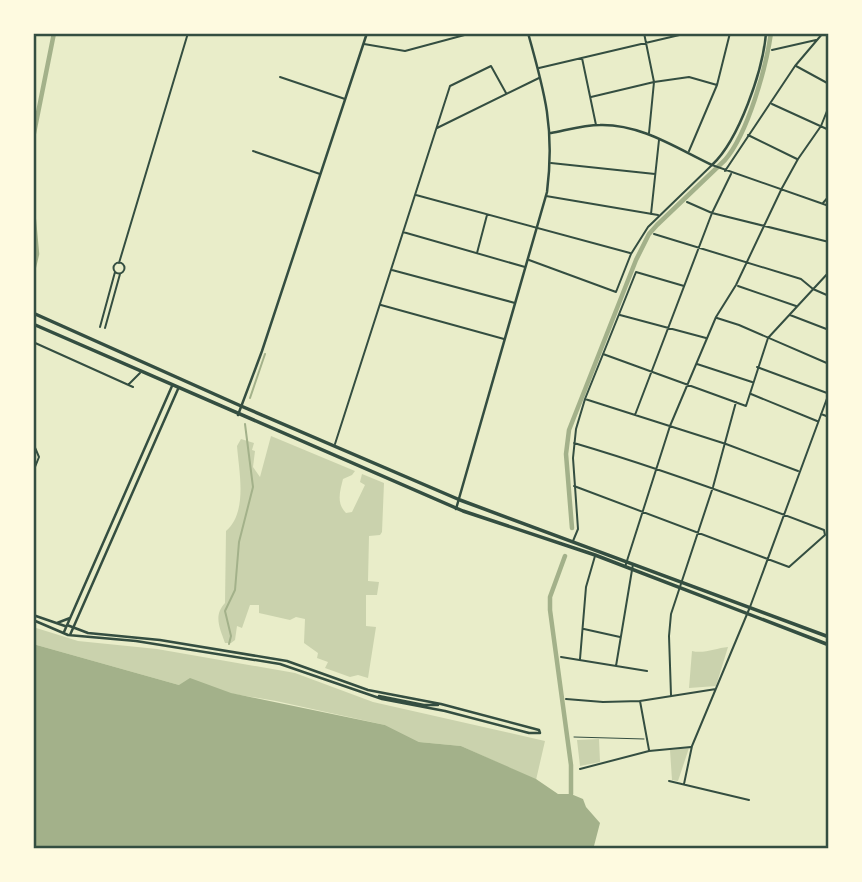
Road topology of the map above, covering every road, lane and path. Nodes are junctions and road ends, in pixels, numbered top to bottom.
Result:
1 (188, 33) edge
2 (367, 33) edge
3 (472, 33) edge
4 (528, 33) edge
5 (644, 33) edge
6 (688, 33) edge
7 (730, 33) edge
8 (766, 33) edge
9 (823, 33) edge
10 (829, 36) edge
11 (817, 40) junction
12 (363, 43) junction
13 (646, 43) junction
14 (772, 50) dead end
15 (582, 57) junction
16 (795, 66) junction
17 (538, 69) junction
18 (279, 77) dead end
19 (540, 78) junction
20 (654, 82) junction
21 (829, 84) edge
22 (717, 85) junction
23 (506, 93) junction
24 (591, 97) junction
25 (346, 100) junction
26 (771, 103) junction
27 (829, 106) edge
28 (596, 125) junction
29 (821, 126) junction
30 (436, 128) junction
31 (829, 130) edge
32 (551, 133) junction
33 (649, 134) junction
34 (748, 135) junction
35 (659, 139) junction
36 (253, 151) dead end
37 (688, 154) junction
38 (798, 159) junction
39 (551, 163) junction
40 (713, 165) junction
41 (725, 171) junction
42 (732, 173) junction
43 (321, 174) junction
44 (655, 174) junction
45 (782, 188) junction
46 (416, 194) junction
47 (546, 196) junction
48 (829, 196) edge
49 (687, 202) dead end
50 (823, 203) junction
51 (829, 206) edge
52 (712, 213) junction
53 (488, 214) junction
54 (651, 214) junction
55 (659, 215) junction
56 (537, 227) junction
57 (764, 227) junction
58 (403, 232) junction
59 (654, 234) dead end
60 (829, 242) edge
61 (698, 249) junction
62 (477, 253) junction
63 (631, 254) junction
64 (528, 260) junction
65 (119, 263) junction
66 (747, 263) junction
67 (526, 268) junction
68 (391, 270) junction
69 (115, 272) junction
70 (829, 272) edge
71 (120, 274) junction
72 (736, 285) junction
73 (684, 286) junction
74 (813, 289) junction
75 (829, 296) edge
76 (516, 303) junction
77 (380, 305) junction
78 (797, 306) junction
79 (33, 313) edge
80 (619, 314) junction
81 (789, 314) junction
82 (716, 317) junction
83 (46, 319) junction
84 (33, 324) edge
85 (100, 327) dead end
86 (42, 328) junction
87 (105, 328) dead end
88 (668, 329) junction
89 (829, 330) edge
90 (707, 338) junction
91 (768, 338) junction
92 (505, 340) junction
93 (33, 342) edge
94 (603, 354) junction
95 (145, 363) junction
96 (697, 363) junction
97 (829, 364) edge
98 (757, 367) junction
99 (650, 373) junction
100 (139, 374) junction
101 (753, 382) junction
102 (128, 384) junction
103 (172, 386) junction
104 (687, 386) junction
105 (133, 387) dead end
106 (178, 388) junction
107 (829, 393) edge
108 (750, 394) junction
109 (585, 398) junction
110 (736, 402) junction
111 (241, 406) junction
112 (821, 414) junction
113 (239, 415) junction
114 (635, 415) junction
115 (829, 417) edge
116 (818, 421) junction
117 (670, 426) junction
118 (33, 443) edge
119 (574, 443) junction
120 (726, 444) junction
121 (334, 446) junction
122 (657, 468) junction
123 (393, 471) junction
124 (799, 471) junction
125 (33, 472) edge
126 (391, 479) junction
127 (575, 486) junction
128 (713, 487) junction
129 (460, 500) junction
130 (456, 509) junction
131 (643, 511) junction
132 (784, 515) junction
133 (698, 531) junction
134 (573, 541) junction
135 (595, 555) junction
136 (769, 558) junction
137 (627, 561) junction
138 (633, 563) junction
139 (625, 567) junction
140 (631, 569) junction
141 (680, 584) junction
142 (750, 607) junction
143 (747, 614) junction
144 (72, 615) junction
145 (33, 618) edge
146 (75, 621) junction
147 (55, 623) junction
148 (66, 626) junction
149 (73, 628) junction
150 (583, 629) junction
151 (64, 632) junction
152 (83, 632) junction
153 (70, 635) junction
154 (621, 637) junction
155 (829, 637) edge
156 (829, 645) edge
157 (561, 657) dead end
158 (580, 659) junction
159 (616, 666) junction
160 (647, 671) dead end
161 (717, 689) junction
162 (671, 695) junction
163 (376, 697) junction
164 (566, 699) dead end
165 (640, 701) junction
166 (441, 704) junction
167 (573, 737) dead end
168 (646, 739) junction
169 (692, 747) junction
170 (649, 751) junction
171 (580, 769) dead end
172 (668, 781) dead end
173 (684, 784) junction
174 (748, 800) dead end

1 - 65 street
2 - 12 main road
3 - 12 street
4 - 17 main road
5 - 13 street
6 - 13 street
7 - 22 street
8 - 40 main road
9 - 10 street
9 - 11 street
11 - 14 street
11 - 16 street
12 - 25 main road
13 - 15 street
13 - 20 street
15 - 17 street
15 - 24 street
16 - 21 street
16 - 26 street
17 - 19 main road
18 - 25 street
19 - 23 street
19 - 32 main road
20 - 22 street
20 - 24 street
20 - 33 street
22 - 37 street
23 - 30 street
23 - 30 street
24 - 28 street
25 - 43 main road
26 - 29 street
26 - 34 street
27 - 29 street
28 - 32 main road
28 - 33 main road
29 - 31 street
29 - 38 street
30 - 46 street
32 - 39 main road
33 - 35 main road
34 - 38 street
34 - 41 street
35 - 37 main road
35 - 44 street
36 - 43 street
37 - 40 main road
38 - 45 street
39 - 44 street
39 - 47 main road
40 - 41 street
40 - 55 street
41 - 42 street
42 - 45 street
42 - 52 street
43 - 111 main road
44 - 54 street
45 - 50 street
45 - 57 street
46 - 53 street
46 - 58 street
47 - 54 street
47 - 56 main road
48 - 50 street
49 - 52 street
50 - 51 street
52 - 57 street
52 - 61 street
53 - 56 street
53 - 62 street
54 - 55 street
55 - 63 street
56 - 63 street
56 - 64 main road
57 - 60 street
57 - 66 street
58 - 62 street
58 - 68 street
59 - 61 street
61 - 66 street
61 - 73 street
62 - 67 street
63 - 64 street
64 - 67 main road
65 - 69 street
65 - 71 street
66 - 72 street
66 - 74 street
67 - 76 main road
68 - 76 street
68 - 77 street
69 - 71 street
69 - 85 street
70 - 74 street
71 - 87 street
72 - 78 street
72 - 82 street
73 - 80 street
73 - 88 street
74 - 75 street
74 - 78 street
76 - 92 main road
77 - 92 street
77 - 121 street
78 - 81 street
79 - 83 highway
80 - 88 street
80 - 94 street
81 - 89 street
81 - 91 street
82 - 90 street
82 - 91 street
83 - 86 highway
83 - 95 highway
84 - 86 highway
86 - 100 highway
88 - 90 street
88 - 99 street
90 - 96 street
91 - 97 street
91 - 98 street
92 - 129 main road
93 - 102 street
94 - 99 street
94 - 109 street
95 - 100 highway
95 - 111 highway
96 - 101 street
96 - 104 street
98 - 101 street
98 - 107 street
99 - 104 street
99 - 114 street
100 - 102 street
100 - 103 highway
101 - 108 street
102 - 105 street
103 - 106 highway
103 - 144 main road
104 - 110 street
104 - 117 street
106 - 113 highway
106 - 146 main road
107 - 112 street
108 - 110 street
108 - 116 street
109 - 114 street
109 - 119 street
110 - 120 street
111 - 113 main road
111 - 121 highway
112 - 115 street
112 - 116 street
113 - 126 highway
114 - 117 street
116 - 124 street
117 - 120 street
117 - 122 street
118 - 125 street
119 - 122 street
119 - 127 street
120 - 124 street
120 - 128 street
121 - 123 highway
122 - 128 street
122 - 131 street
123 - 126 highway
123 - 129 highway
124 - 132 street
126 - 130 highway
127 - 131 street
127 - 134 street
128 - 132 street
128 - 133 street
129 - 130 main road
129 - 134 highway
130 - 135 highway
131 - 133 street
131 - 137 street
132 - 136 street
132 - 136 street
133 - 136 street
133 - 141 street
134 - 137 highway
135 - 139 highway
135 - 150 street
136 - 142 street
137 - 138 highway
137 - 139 street
138 - 140 street
138 - 141 highway
139 - 140 highway
140 - 141 highway
140 - 154 street
141 - 142 highway
141 - 143 highway
141 - 162 street
142 - 143 street
142 - 155 highway
143 - 156 highway
143 - 161 street
144 - 147 main road
144 - 148 main road
145 - 147 main road
145 - 151 main road
146 - 149 main road
146 - 152 main road
147 - 148 main road
148 - 149 main road
148 - 151 main road
149 - 152 main road
149 - 153 main road
150 - 154 street
150 - 158 street
151 - 153 main road
152 - 166 main road
153 - 163 main road
154 - 159 street
157 - 158 street
158 - 159 street
159 - 160 street
161 - 162 street
161 - 169 street
162 - 165 street
163 - 166 main road
163 - 166 main road
164 - 165 street
165 - 168 street
167 - 168 lane
168 - 170 street
169 - 170 street
169 - 173 street
170 - 171 street
172 - 173 street
173 - 174 street

